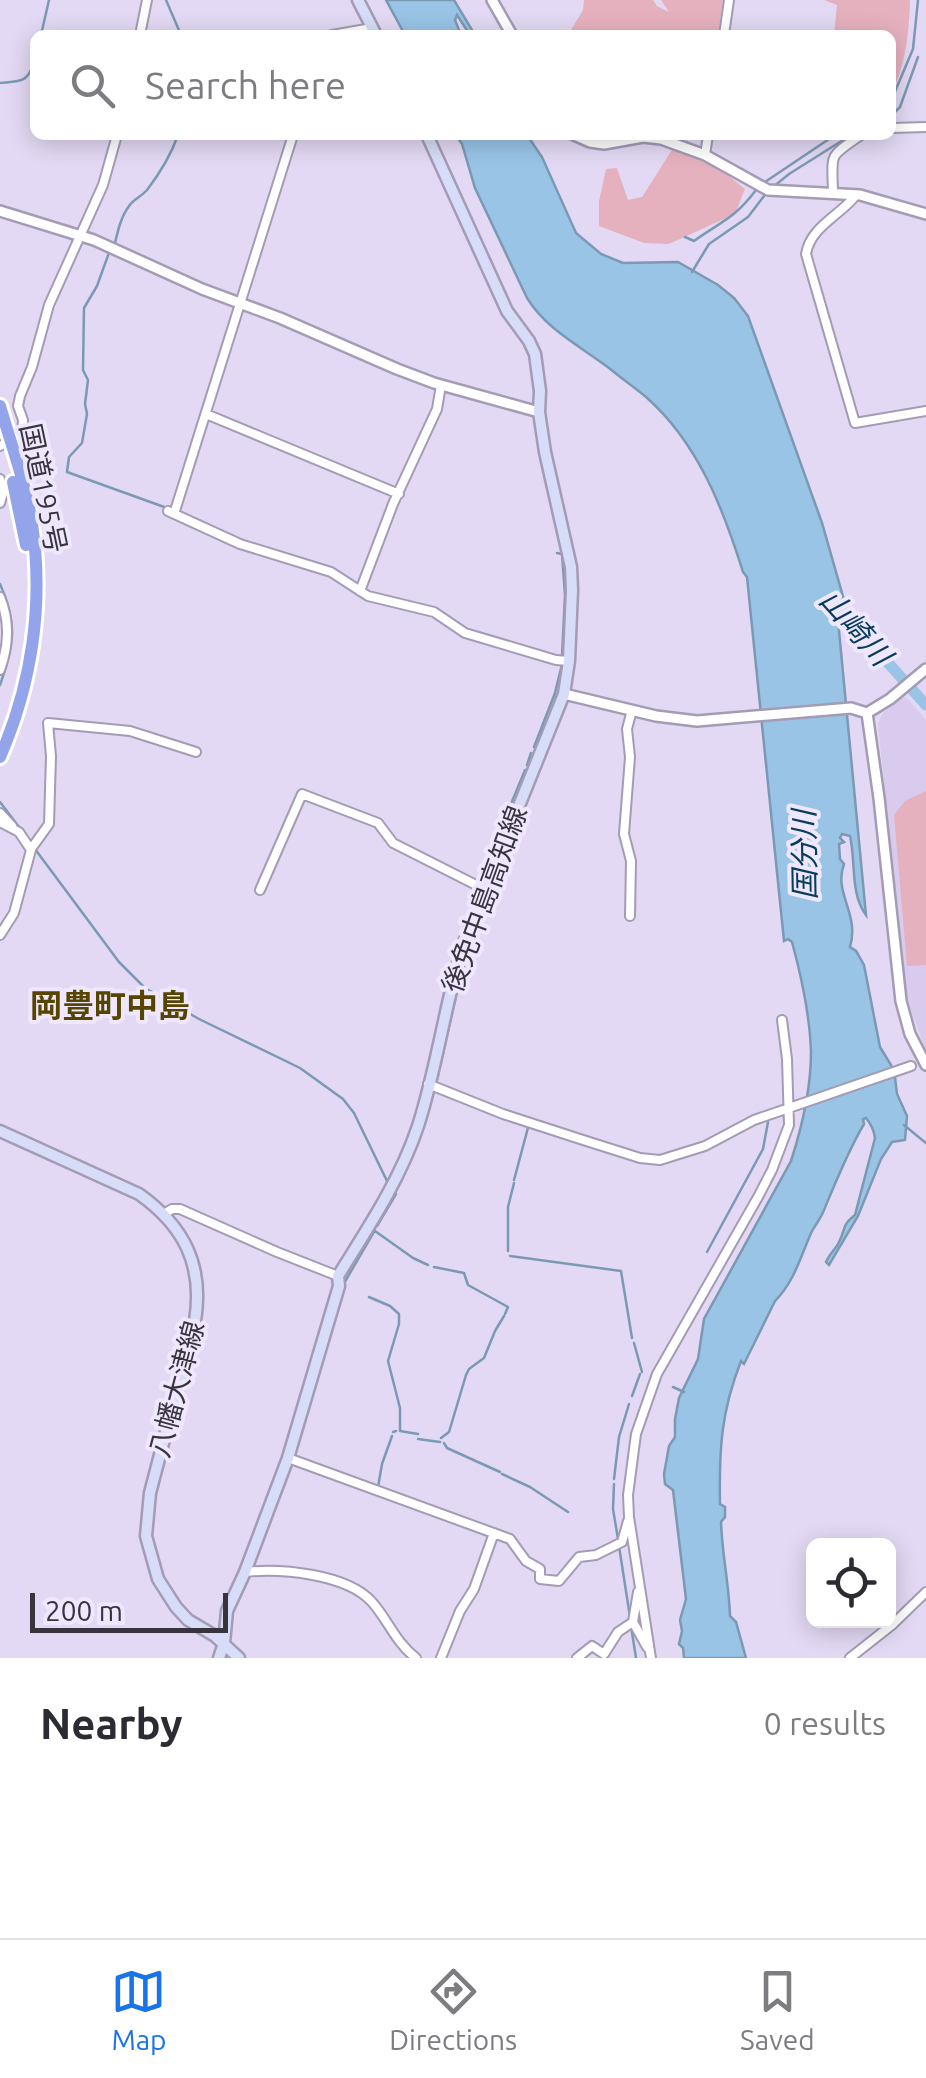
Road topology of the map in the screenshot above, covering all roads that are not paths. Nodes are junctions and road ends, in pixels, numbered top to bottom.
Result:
1 (147, 0) edge
2 (358, 0) edge
3 (492, 0) edge
4 (729, 0) edge
5 (141, 30) edge
6 (373, 30) edge
7 (509, 30) edge
8 (725, 30) edge
9 (926, 127) edge
10 (896, 128) edge
11 (116, 140) edge
12 (290, 140) edge
13 (429, 140) edge
14 (585, 140) edge
15 (626, 140) edge
16 (664, 140) edge
17 (707, 140) edge
18 (854, 140) edge
19 (705, 155) junction
20 (833, 192) junction
21 (856, 194) junction
22 (0, 210) edge
23 (926, 214) edge
24 (80, 234) junction
25 (238, 304) junction
26 (440, 385) junction
27 (0, 406) edge
28 (926, 410) edge
29 (539, 412) junction
30 (206, 414) junction
31 (4, 442) edge
32 (0, 479) edge
33 (399, 494) junction
34 (0, 503) edge
35 (360, 591) junction
36 (0, 597) edge
37 (568, 661) junction
38 (926, 669) edge
39 (0, 670) edge
40 (564, 694) junction
41 (632, 710) junction
42 (862, 711) junction
43 (0, 734) edge
44 (196, 752) dead end
45 (0, 756) edge
46 (0, 813) edge
47 (0, 822) edge
48 (19, 832) junction
49 (32, 847) junction
50 (484, 889) junction
51 (260, 890) dead end
52 (630, 916) dead end
53 (0, 935) edge
54 (782, 1020) dead end
55 (924, 1062) edge
56 (911, 1066) joint
57 (428, 1084) junction
58 (789, 1110) junction
59 (0, 1131) edge
60 (164, 1214) junction
61 (338, 1276) junction
62 (288, 1458) junction
63 (630, 1516) junction
64 (494, 1533) junction
65 (622, 1542) junction
66 (637, 1566) junction
67 (245, 1572) junction
68 (639, 1582) junction
69 (926, 1592) edge
70 (632, 1622) junction
71 (224, 1643) junction
72 (650, 1654) edge
73 (219, 1658) edge
74 (240, 1658) edge
75 (416, 1658) edge
76 (441, 1658) edge
77 (577, 1658) edge
78 (850, 1658) edge

1 - 5 street
2 - 6 main road
3 - 7 street
4 - 8 street
9 - 10 street
11 - 24 street
12 - 25 street
13 - 29 main road, 後免中島高知線
14 - 15 street
16 - 19 street
17 - 19 street
18 - 20 street
19 - 20 street
20 - 21 street
21 - 23 street
21 - 28 street
22 - 24 street
24 - 25 street
24 - 31 street
25 - 26 street
25 - 30 street
26 - 29 street
26 - 33 street
27 - 31 highway, 国道195号
29 - 37 main road, 後免中島高知線
30 - 33 street
30 - 35 street
31 - 43 highway, 国道195号
31 - 45 highway, 国道195号
32 - 34 street
33 - 35 street
35 - 37 street
36 - 39 street
37 - 40 main road, 後免中島高知線
38 - 42 street
40 - 41 street
40 - 50 main road, 後免中島高知線
41 - 42 street
41 - 52 street
42 - 55 street
44 - 49 street
46 - 48 street
47 - 48 street
48 - 49 street
49 - 53 street
50 - 51 street
50 - 57 main road, 後免中島高知線
54 - 58 street
55 - 56 street
56 - 58 street
57 - 58 street
57 - 61 main road, 後免中島高知線
58 - 63 street
59 - 60 main road, 八幡大津線
60 - 61 street
60 - 71 main road, 八幡大津線
61 - 62 main road, 後免中島高知線
62 - 64 street
62 - 67 main road, 後免中島高知線
63 - 65 street
63 - 66 street
64 - 65 street
64 - 76 street
65 - 66 street
66 - 68 street
67 - 71 main road, 後免中島高知線
67 - 75 street
68 - 70 street
68 - 72 street
69 - 78 street
70 - 72 street
70 - 77 street
71 - 73 main road, 後免中島高知線
71 - 74 main road, 八幡大津線

